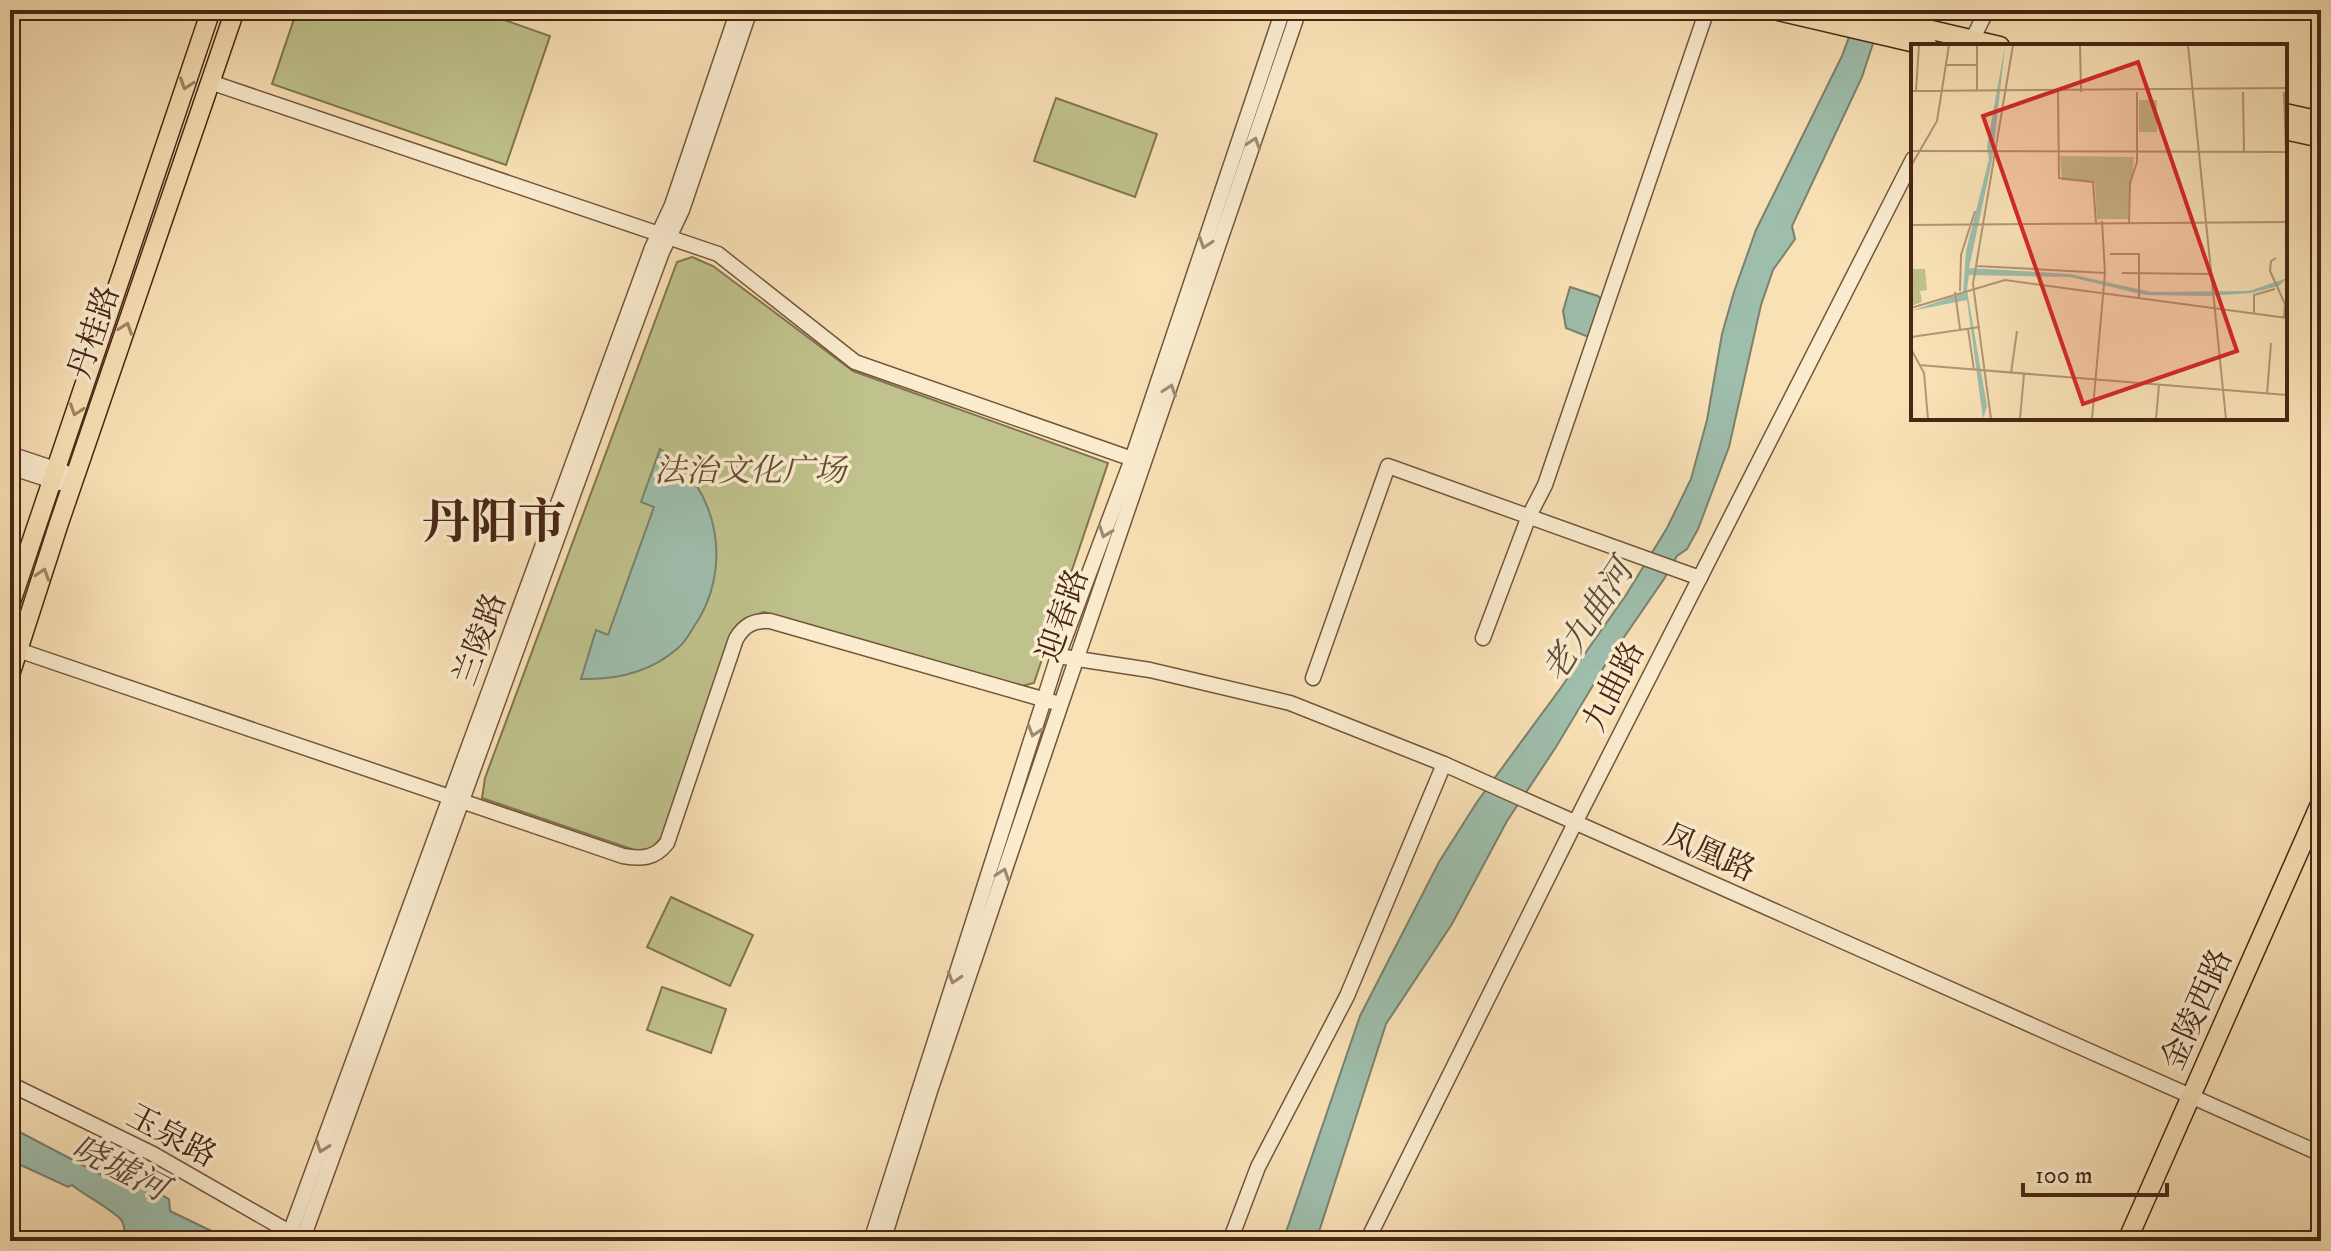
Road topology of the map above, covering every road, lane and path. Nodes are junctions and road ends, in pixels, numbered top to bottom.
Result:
1 (211, 10) edge
2 (235, 10) edge
3 (738, 10) edge
4 (750, 10) edge
5 (1283, 10) edge
6 (1299, 10) edge
7 (1707, 10) edge
8 (1774, 10) edge
9 (1987, 10) edge
10 (1848, 16) edge
11 (1885, 28) junction
12 (1971, 43) edge
13 (1923, 44) edge
14 (210, 82) junction
15 (2287, 113) edge
16 (2321, 121) edge
17 (2287, 130) edge
18 (2321, 138) edge
19 (1911, 163) edge
20 (664, 235) junction
21 (10, 454) edge
22 (1138, 461) junction
23 (10, 467) edge
24 (54, 475) junction
25 (73, 482) junction
26 (1529, 516) junction
27 (1700, 578) junction
28 (10, 605) edge
29 (1483, 638) dead end
30 (18, 650) junction
31 (1058, 656) junction
32 (1076, 659) junction
33 (10, 675) edge
34 (1313, 678) dead end
35 (1044, 700) junction
36 (1061, 704) junction
37 (1444, 764) junction
38 (456, 799) junction
39 (2321, 802) edge
40 (1575, 823) junction
41 (10, 1084) edge
42 (2191, 1096) junction
43 (2321, 1154) edge
44 (298, 1239) edge
45 (871, 1241) edge
46 (883, 1241) edge
47 (1230, 1241) edge
48 (1367, 1241) edge
49 (2127, 1241) edge

1 -> 24 main road, 丹桂路
2 - 14 main road, 丹桂路
3 - 20 street, 兰陵路
4 - 20 street, 兰陵路
5 -> 22 street, 迎春路
22 -> 6 street, 迎春路
7 - 26 street
8 - 10 main road
9 - 12 street
10 - 11 main road
11 - 12 main road
11 - 13 main road
14 - 20 street
25 -> 14 main road, 丹桂路
15 - 16 main road
17 - 18 main road
19 - 27 street, 九曲路
20 - 22 street
20 - 38 street, 兰陵路
21 - 24 street
22 -> 31 street, 迎春路
22 - 32 street, 迎春路
23 - 24 street
24 - 25 street
24 - 28 main road, 丹桂路
30 -> 25 main road, 丹桂路
26 - 27 street
26 - 29 street
26 - 34 street
27 - 40 street, 九曲路
30 - 33 main road, 丹桂路
30 - 38 street
31 - 32 street, 凤凰路
31 - 35 street, 迎春路
32 - 36 street, 迎春路
32 - 37 street, 凤凰路
35 - 36 street
35 - 38 street
35 -> 45 street, 迎春路
46 -> 36 street, 迎春路
37 - 40 street, 凤凰路
37 - 47 street
38 - 44 street, 兰陵路
39 - 42 main road, 金陵西路
40 - 42 street, 凤凰路
40 - 48 street, 九曲路
41 - 44 street, 玉泉路
42 - 43 street, 凤凰路
42 - 49 main road, 金陵西路

